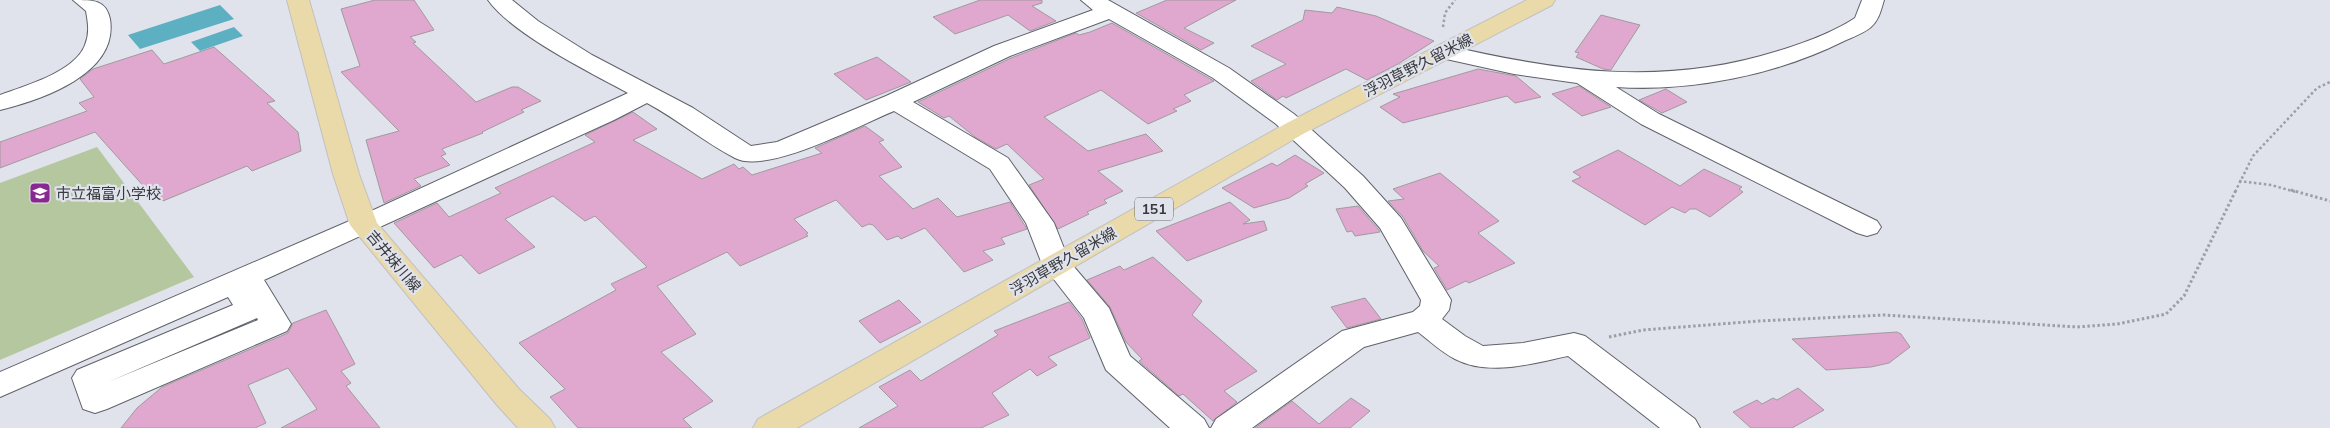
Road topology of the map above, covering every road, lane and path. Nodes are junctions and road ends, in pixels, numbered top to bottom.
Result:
1 (84, 0) edge
2 (298, 0) edge
3 (499, 0) edge
4 (1544, 0) edge
5 (1873, 0) edge
6 (1101, 5) edge
7 (1445, 52) junction
8 (1580, 76) junction
9 (2330, 82) edge
10 (647, 94) junction
11 (895, 101) junction
12 (0, 103) edge
13 (1294, 129) junction
14 (2240, 181) junction
15 (2330, 201) edge
16 (364, 225) junction
17 (1868, 227) dead end
18 (1056, 264) junction
19 (240, 279) junction
20 (1423, 320) junction
21 (1574, 344) junction
22 (0, 385) edge
23 (538, 428) edge
24 (770, 428) edge
25 (1192, 428) edge
26 (1228, 428) edge
27 (1683, 428) edge

1 - 12 street
2 - 16 main road, 吉井妹川線
3 - 10 street
4 - 7 main road, 浮羽草野久留米線 / 151
5 - 8 street
6 - 11 street
6 - 13 street
7 - 8 street
7 - 13 main road, 浮羽草野久留米線 / 151
8 - 17 street
9 - 14 path
10 - 11 street
10 - 16 street
11 - 18 street
13 - 18 main road, 浮羽草野久留米線 / 151
13 - 20 street
14 - 15 path
14 - 21 path
16 - 19 street
16 - 23 main road, 吉井妹川線
18 - 24 main road, 浮羽草野久留米線 / 151
18 - 25 street
19 - 19 street
19 - 22 street
20 - 21 street
20 - 26 street
21 - 27 street

